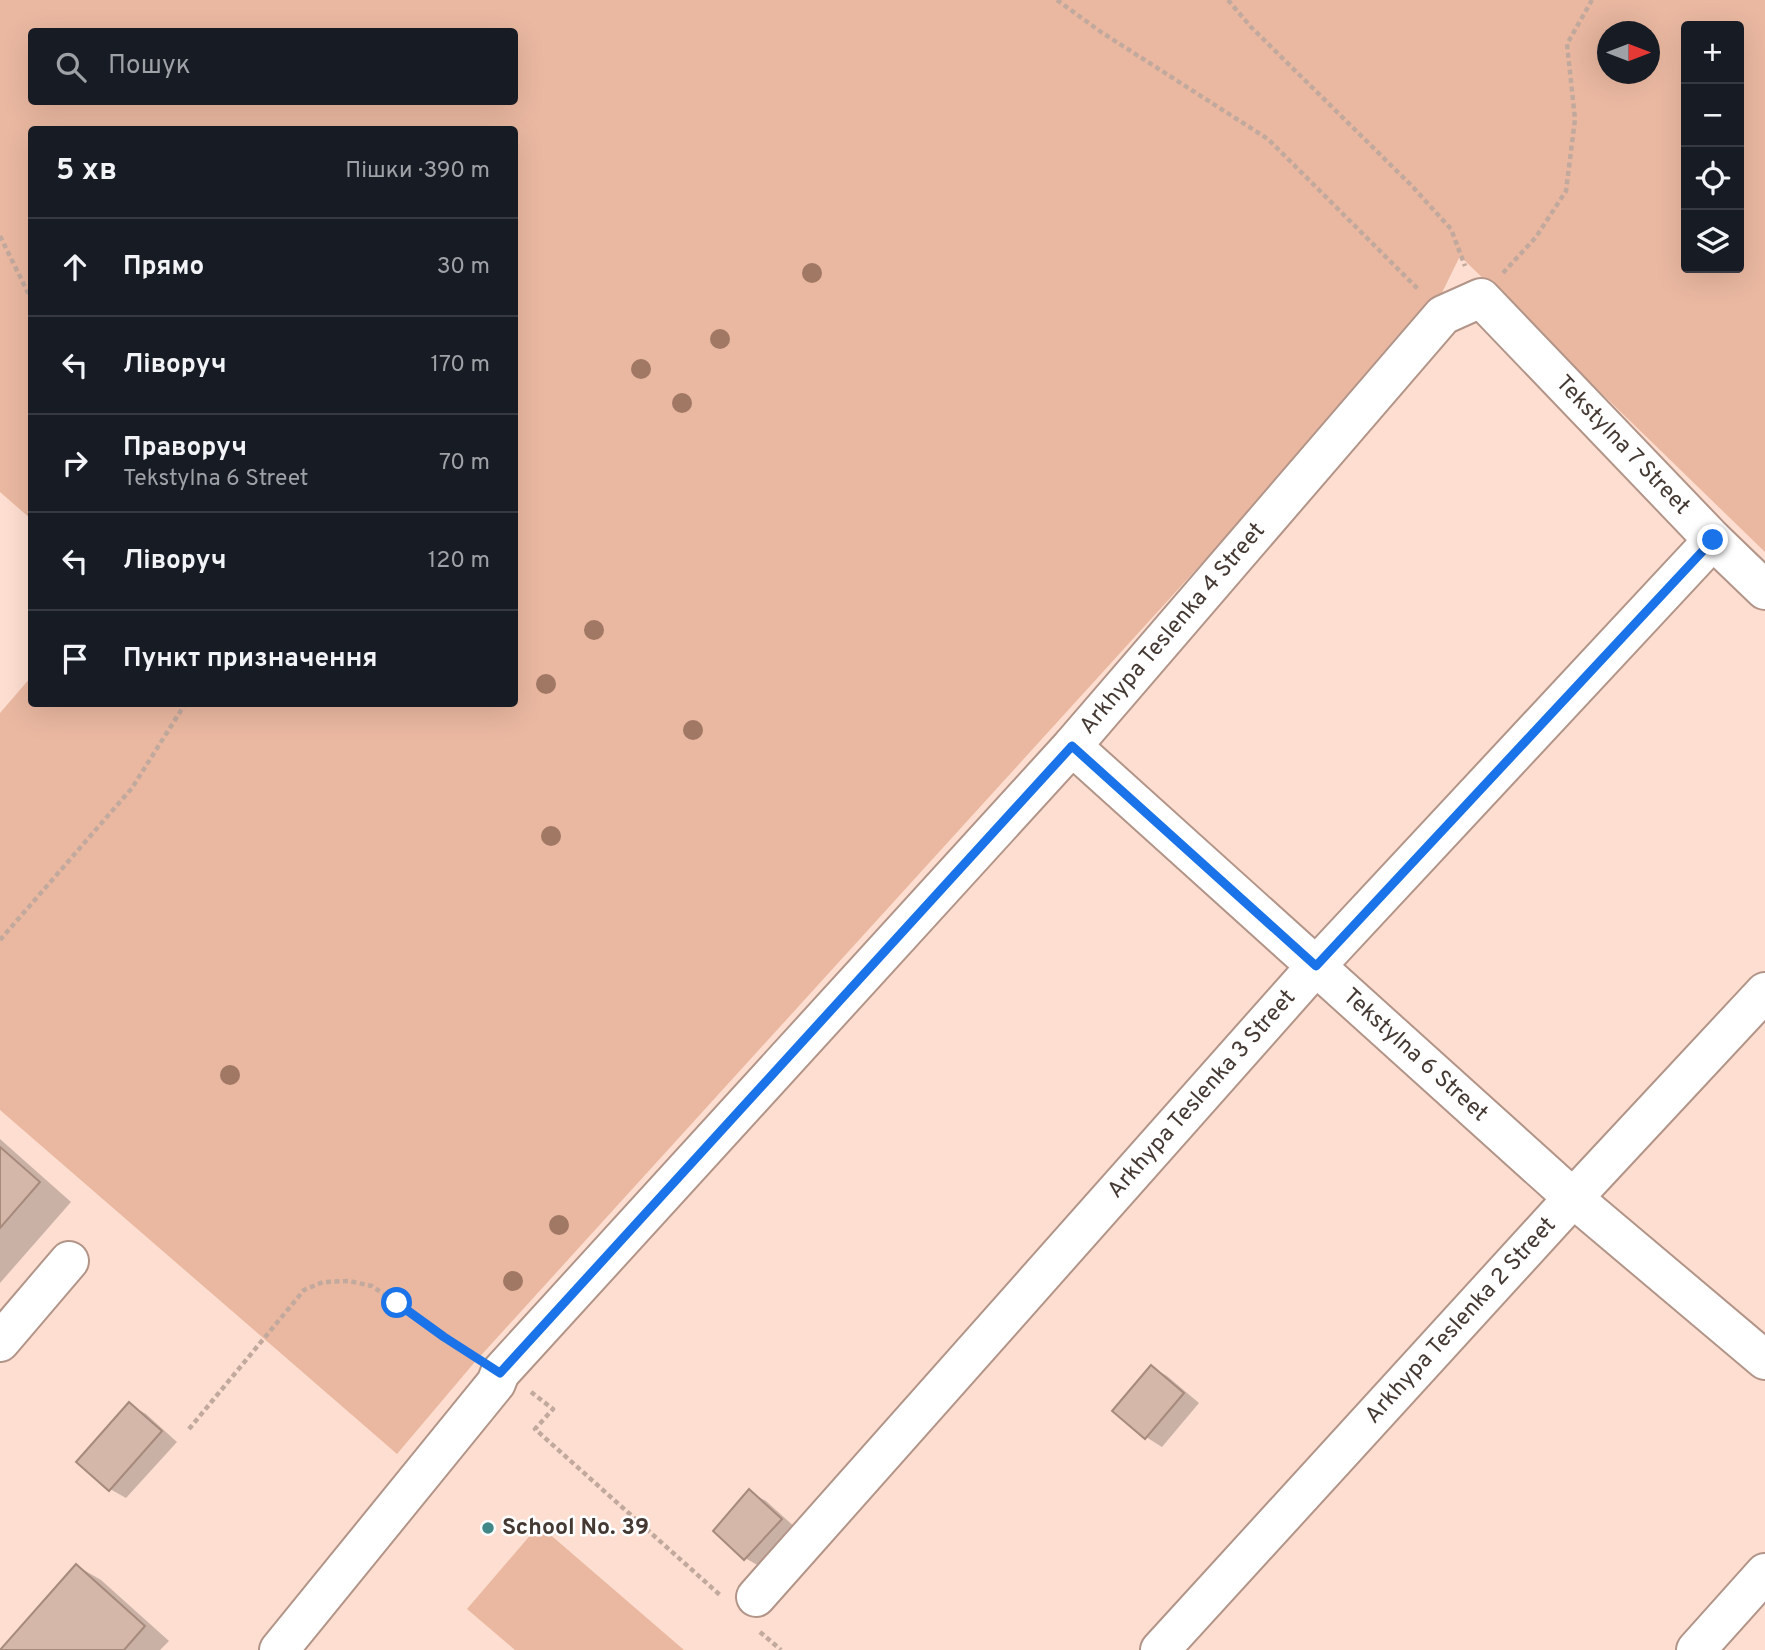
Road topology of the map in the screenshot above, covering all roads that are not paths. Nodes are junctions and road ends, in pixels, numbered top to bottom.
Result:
1 (1481, 298) joint
2 (1713, 540) junction
3 (1765, 590) edge
4 (1072, 746) junction
5 (1316, 966) junction
6 (1765, 992) edge
7 (1573, 1198) junction
8 (69, 1261) dead end
9 (0, 1342) edge
10 (1765, 1360) edge
11 (1765, 1573) edge
12 (749, 1611) road end
13 (279, 1650) edge
14 (1160, 1650) edge
15 (1696, 1650) edge

1 - 2 street, Tekstylna 7 Street
1 - 4 street, Arkhypa Teslenka 4 Street
2 - 3 street, Tekstylna 7 Street
2 - 5 street, Arkhypa Teslenka 3 Street
4 - 5 street, Tekstylna 6 Street
4 - 13 street, Arkhypa Teslenka 4 Street
5 - 7 street, Tekstylna 6 Street
5 - 12 street, Arkhypa Teslenka 3 Street
6 - 7 street, Arkhypa Teslenka 2 Street
7 - 10 street, Tekstylna 6 Street
7 - 14 street, Arkhypa Teslenka 2 Street
8 - 9 street
11 - 15 street

